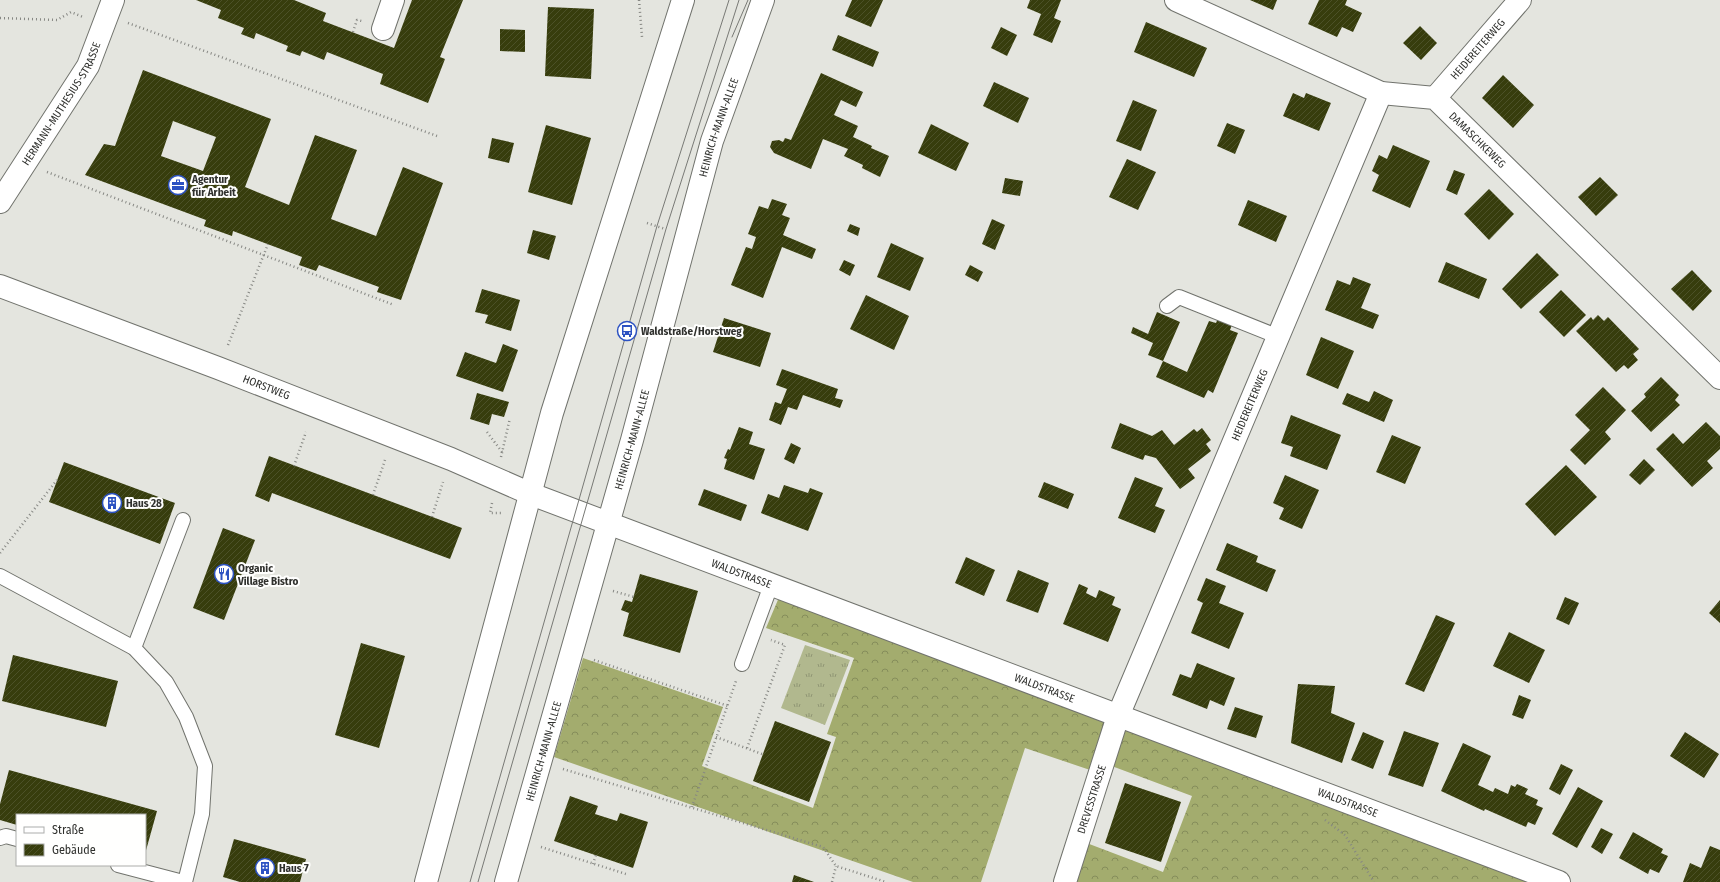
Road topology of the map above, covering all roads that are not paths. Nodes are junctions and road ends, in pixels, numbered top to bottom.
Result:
1 (113, 0) edge
2 (393, 0) edge
3 (683, 0) edge
4 (763, 0) edge
5 (1176, 0) edge
6 (1520, 0) edge
7 (382, 30) dead end
8 (1381, 93) junction
9 (1435, 98) junction
10 (0, 202) edge
11 (0, 286) edge
12 (1167, 306) dead end
13 (1279, 337) junction
14 (1720, 378) edge
15 (531, 494) junction
16 (183, 520) dead end
17 (609, 523) junction
18 (0, 576) edge
19 (771, 585) junction
20 (134, 648) junction
21 (742, 664) road end
22 (1118, 716) junction
23 (0, 838) edge
24 (16, 839) edge
25 (122, 866) edge
26 (184, 882) edge
27 (426, 882) edge
28 (506, 882) edge
29 (1065, 882) edge
30 (1559, 882) edge

1 - 10 street, HERMANN-MUTHESIUS-STRASSE
2 - 7 street
3 - 15 street
4 - 17 street, HEINRICH-MANN-ALLEE
5 - 8 street
6 - 9 street, HEIDEREITERWEG
8 - 9 street
8 - 13 street, HEIDEREITERWEG
9 - 14 street, DAMASCHKEWEG
11 - 15 street, HORSTWEG
12 - 13 lane
13 - 22 street, HEIDEREITERWEG
15 - 17 street, WALDSTRASSE
15 - 27 street
16 - 20 lane
17 - 19 street, WALDSTRASSE
17 - 28 street, HEINRICH-MANN-ALLEE
18 - 20 lane
19 - 21 lane
19 - 22 street, WALDSTRASSE
20 - 26 lane
22 - 29 street, DREVESSTRASSE
22 - 30 street, WALDSTRASSE
23 - 24 lane
25 - 26 lane

